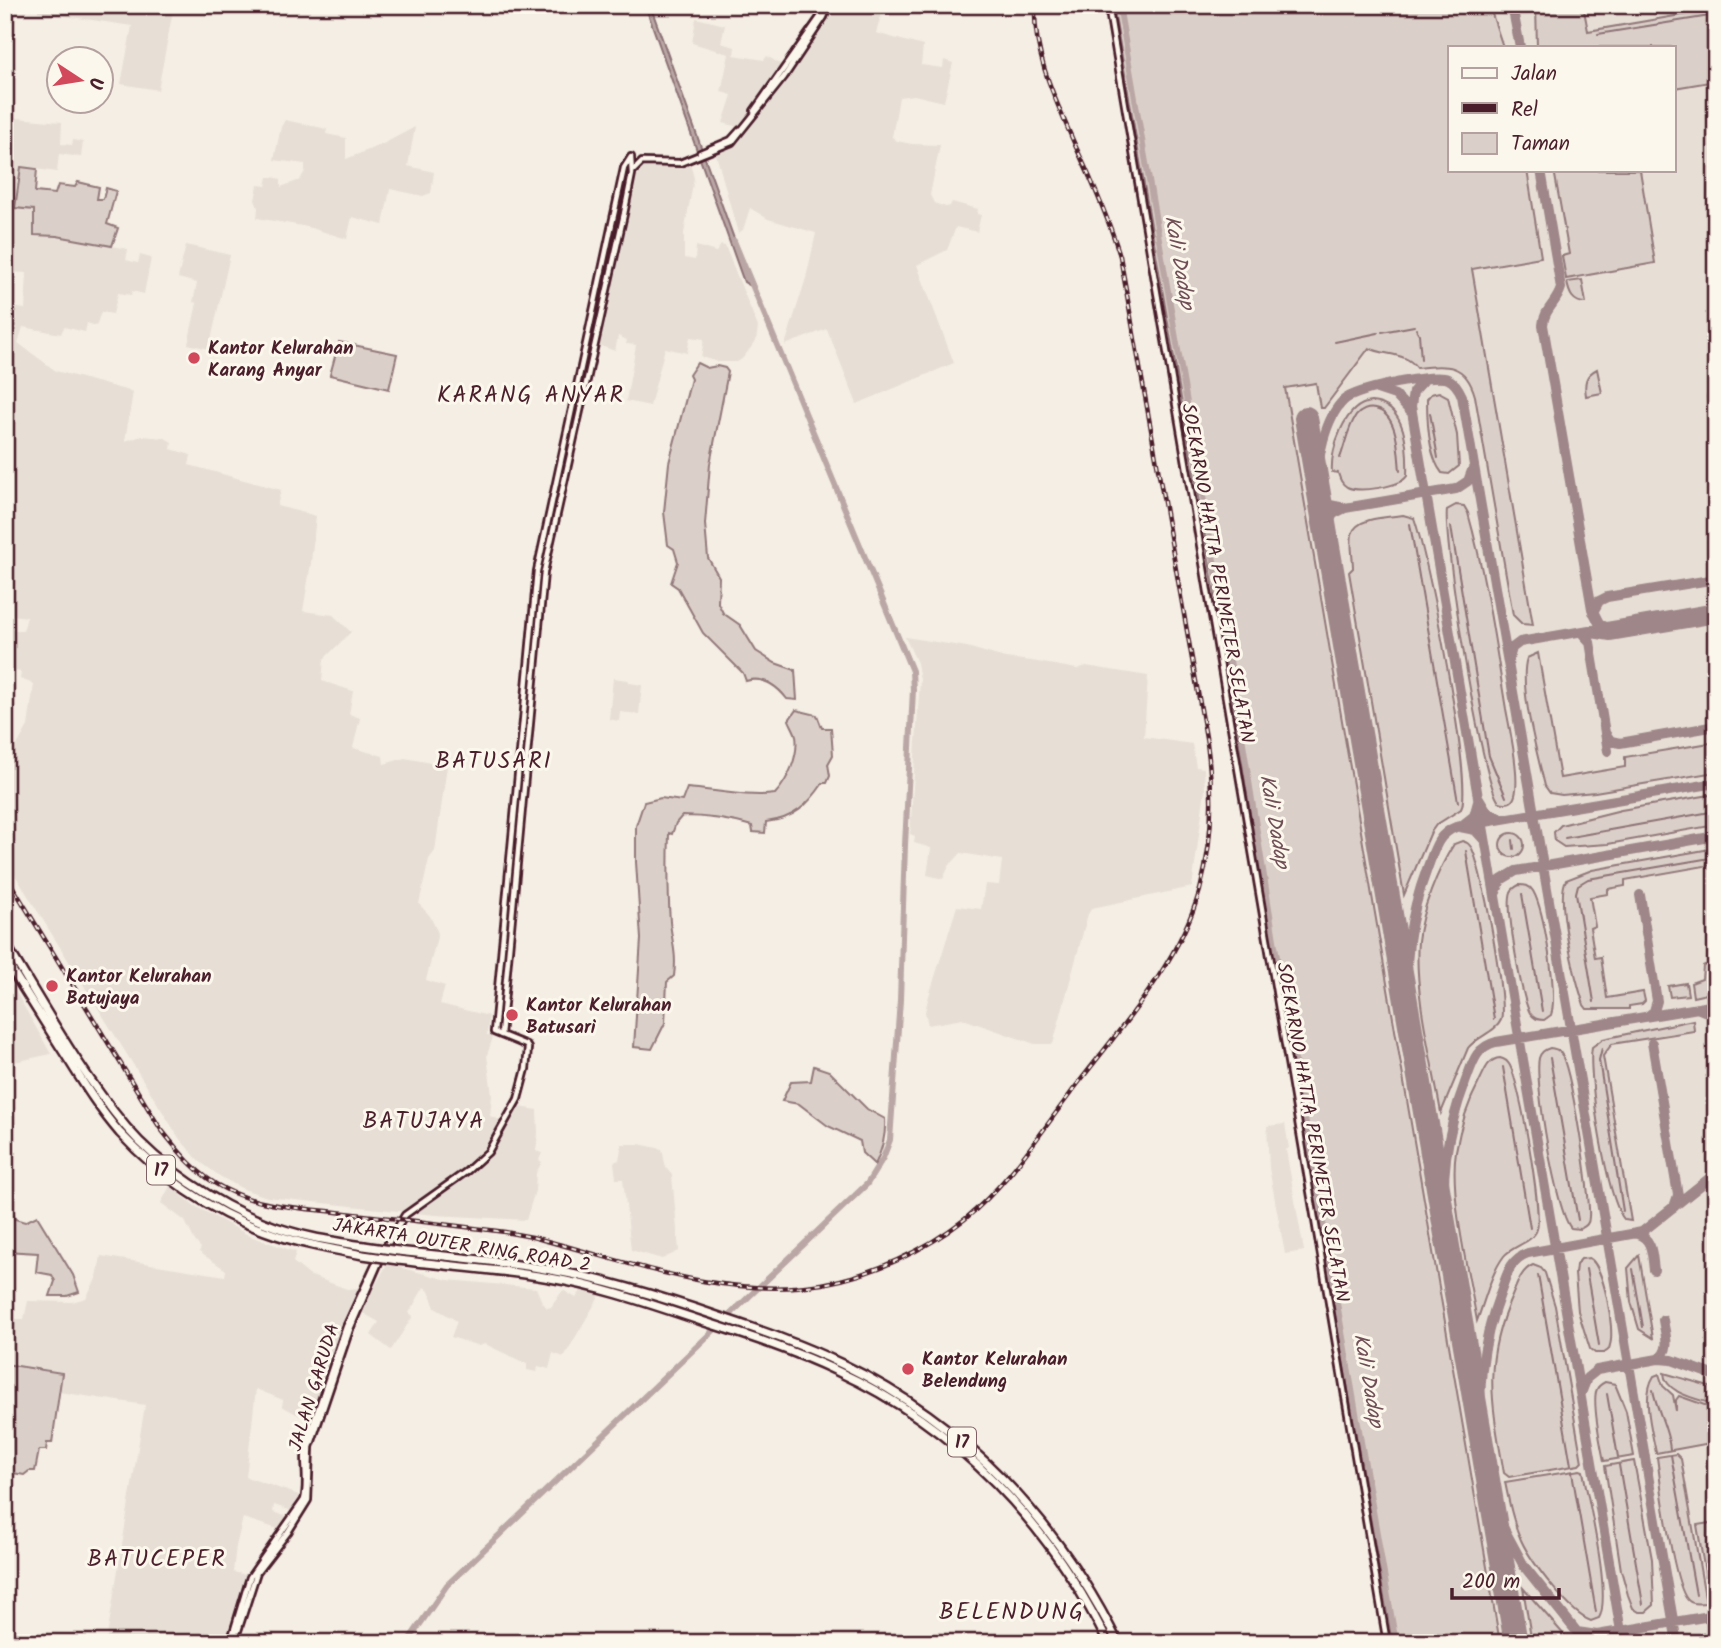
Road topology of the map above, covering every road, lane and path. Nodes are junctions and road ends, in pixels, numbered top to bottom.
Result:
1 (827, 5) edge
2 (1108, 5) edge
3 (696, 156) junction
4 (631, 158) junction
5 (632, 174) junction
6 (616, 212) junction
7 (624, 214) junction
8 (589, 338) junction
9 (596, 340) junction
10 (587, 346) junction
11 (594, 347) junction
12 (526, 729) junction
13 (5, 943) edge
14 (5, 959) edge
15 (21, 977) junction
16 (30, 991) junction
17 (501, 1035) junction
18 (232, 1643) edge
19 (1108, 1643) edge
20 (1118, 1643) edge
21 (1387, 1643) edge

1 - 3 main road
2 - 21 main road, SOEKARNO HATTA PERIMETER SELATAN
3 - 4 main road
3 - 5 main road
4 - 5 main road
4 - 6 main road
5 - 7 main road
6 - 7 main road
6 - 8 main road
7 - 9 main road
8 - 9 main road
8 - 10 main road
9 - 11 main road
10 - 11 main road
10 - 12 main road
11 - 12 main road
12 - 17 main road
12 - 17 main road
13 - 15 highway, JAKARTA OUTER RING ROAD 2 / 17
14 - 15 highway, JAKARTA OUTER RING ROAD 2 / 17
15 - 16 highway, JAKARTA OUTER RING ROAD 2 / 17
16 - 19 highway, JAKARTA OUTER RING ROAD 2 / 17, bridge
16 - 20 highway, JAKARTA OUTER RING ROAD 2 / 17, bridge
17 - 18 main road, JALAN GARUDA

